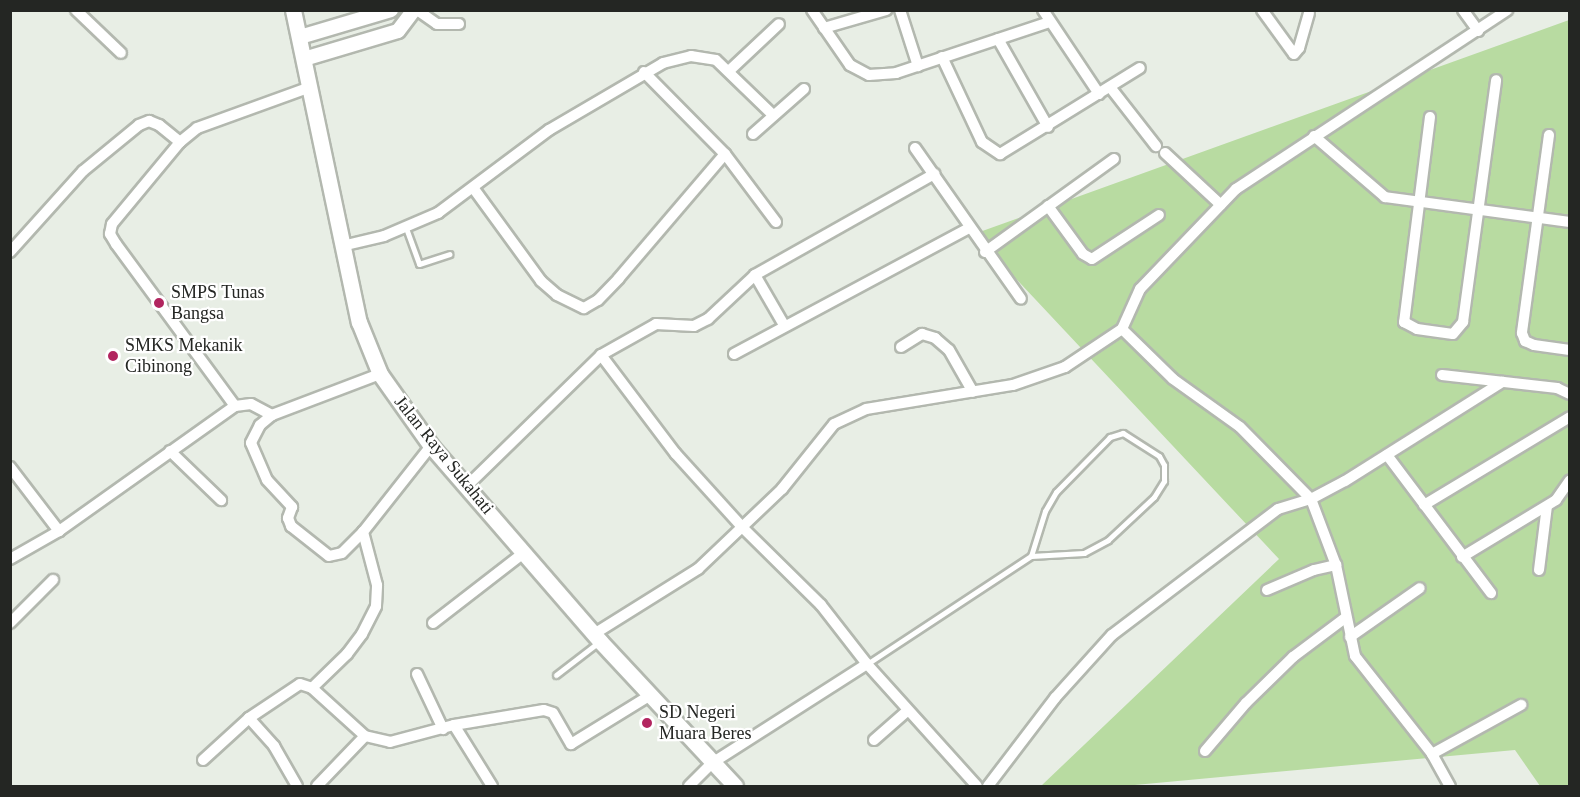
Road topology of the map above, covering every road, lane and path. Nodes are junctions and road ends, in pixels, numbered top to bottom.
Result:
1 (76, 10) edge
2 (292, 10) edge
3 (391, 10) edge
4 (416, 10) edge
5 (812, 10) edge
6 (886, 10) edge
7 (900, 10) edge
8 (1043, 10) edge
9 (1262, 10) edge
10 (1463, 10) edge
11 (1507, 10) edge
12 (1309, 13) dead end
13 (1049, 22) junction
14 (459, 24) dead end
15 (778, 24) dead end
16 (824, 28) junction
17 (1478, 30) junction
18 (300, 37) junction
19 (998, 39) junction
20 (122, 53) dead end
21 (942, 57) junction
22 (304, 59) junction
23 (918, 66) junction
24 (1140, 68) dead end
25 (730, 70) junction
26 (644, 72) junction
27 (1496, 80) dead end
28 (310, 87) junction
29 (1110, 87) junction
30 (804, 89) dead end
31 (1099, 94) junction
32 (773, 115) junction
33 (1430, 117) dead end
34 (1048, 127) junction
35 (753, 134) dead end
36 (1549, 135) dead end
37 (1314, 136) junction
38 (180, 142) junction
39 (915, 148) dead end
40 (725, 154) junction
41 (1114, 159) dead end
42 (934, 174) junction
43 (474, 189) junction
44 (1420, 203) junction
45 (1221, 205) junction
46 (1048, 206) junction
47 (1478, 210) junction
48 (1159, 215) dead end
49 (1538, 218) junction
50 (776, 222) dead end
51 (1569, 222) edge
52 (406, 228) junction
53 (969, 228) junction
54 (342, 246) junction
55 (10, 252) edge
56 (985, 252) junction
57 (449, 254) dead end
58 (755, 275) junction
59 (1021, 299) dead end
60 (784, 325) junction
61 (1122, 329) junction
62 (901, 346) dead end
63 (1569, 350) edge
64 (734, 354) dead end
65 (601, 355) junction
66 (380, 374) junction
67 (1442, 375) dead end
68 (1502, 382) junction
69 (973, 392) junction
70 (1569, 394) edge
71 (235, 406) junction
72 (272, 415) junction
73 (1568, 422) edge
74 (431, 446) junction
75 (170, 451) junction
76 (1387, 455) junction
77 (10, 467) edge
78 (1569, 480) edge
79 (468, 485) junction
80 (1311, 499) junction
81 (221, 500) dead end
82 (1424, 506) junction
83 (1547, 506) junction
84 (744, 529) junction
85 (58, 531) junction
86 (363, 532) junction
87 (525, 552) junction
88 (1031, 556) junction
89 (1462, 557) junction
90 (10, 559) edge
91 (1336, 566) junction
92 (1539, 570) dead end
93 (53, 580) dead end
94 (1420, 588) dead end
95 (1267, 590) dead end
96 (1491, 593) dead end
97 (1345, 618) junction
98 (10, 623) edge
99 (433, 623) dead end
100 (597, 637) junction
101 (1350, 638) junction
102 (867, 664) junction
103 (417, 674) dead end
104 (556, 675) dead end
105 (312, 688) junction
106 (649, 696) junction
107 (1521, 705) dead end
108 (907, 711) junction
109 (249, 718) junction
110 (448, 727) junction
111 (365, 736) junction
112 (874, 740) dead end
113 (1205, 751) dead end
114 (1432, 754) junction
115 (203, 760) dead end
116 (712, 763) junction
117 (297, 786) edge
118 (317, 786) edge
119 (492, 786) edge
120 (689, 786) edge
121 (735, 786) edge
122 (977, 786) edge
123 (987, 786) edge
124 (1450, 786) edge

1 - 20 street
2 - 18 main road, Jalan Raya Sukahati
3 - 18 street
4 - 14 street
4 - 22 street
5 - 16 street
6 - 16 street
7 - 23 street
8 - 13 street
9 - 12 street
10 - 17 street
11 - 17 street
13 - 19 street
13 - 31 street
15 - 25 street
16 - 23 street
17 - 37 street
18 - 22 main road, Jalan Raya Sukahati
19 - 21 street
19 - 34 street
21 - 23 street
21 - 34 street
22 - 28 main road, Jalan Raya Sukahati
24 - 29 street
25 - 26 street
25 - 32 street
26 - 40 street
26 - 43 street
27 - 47 street
28 - 38 street
28 - 54 main road, Jalan Raya Sukahati
29 - 31 street
29 - 45 street
30 - 32 street
31 - 34 street
32 - 35 street
33 - 44 street
36 - 49 street
37 - 44 street
37 - 45 street
38 - 55 street
38 - 71 street
39 - 42 street
40 - 43 street
40 - 50 street
41 - 46 street
42 - 53 street
42 - 58 street
43 - 52 street
44 - 47 street
44 - 47 street
45 - 61 street
46 - 48 street
46 - 56 street
47 - 49 street
49 - 51 street
49 - 63 street
52 - 54 street
52 - 57 lane
53 - 56 street
53 - 60 street
54 - 66 main road, Jalan Raya Sukahati
56 - 59 street
58 - 60 street
58 - 65 street
60 - 64 street
61 - 69 street
61 - 80 street
62 - 69 street
65 - 79 street
65 - 84 street
66 - 72 street
66 - 74 main road, Jalan Raya Sukahati
67 - 68 street
68 - 70 street
68 - 76 street
69 - 84 street
71 - 72 street
71 - 75 street
72 - 86 street
73 - 82 street
74 - 79 main road, Jalan Raya Sukahati
74 - 86 street
75 - 81 street
75 - 85 street
76 - 80 street
76 - 82 street
77 - 85 street
78 - 83 street
79 - 87 main road, Jalan Raya Sukahati
80 - 91 street
80 - 123 street
82 - 89 street
83 - 89 street
83 - 92 street
84 - 100 street
84 - 102 street
85 - 90 street
86 - 105 street
87 - 99 street
87 - 100 main road, Jalan Raya Sukahati
88 - 88 lane
88 - 102 lane
89 - 96 street
91 - 95 street
91 - 97 street
93 - 98 street
94 - 101 street
97 - 101 street
97 - 113 street
100 - 104 lane
100 - 106 main road, Jalan Raya Sukahati
101 - 114 street
102 - 108 street
102 - 116 street
103 - 110 street
105 - 109 street
105 - 111 street
106 - 110 street
106 - 116 main road, Jalan Raya Sukahati
107 - 114 street
108 - 112 street
108 - 122 street
109 - 115 street
109 - 117 street
110 - 111 street
110 - 119 street
111 - 118 street
114 - 124 street
116 - 120 street
116 - 121 main road, Jalan Raya Sukahati

